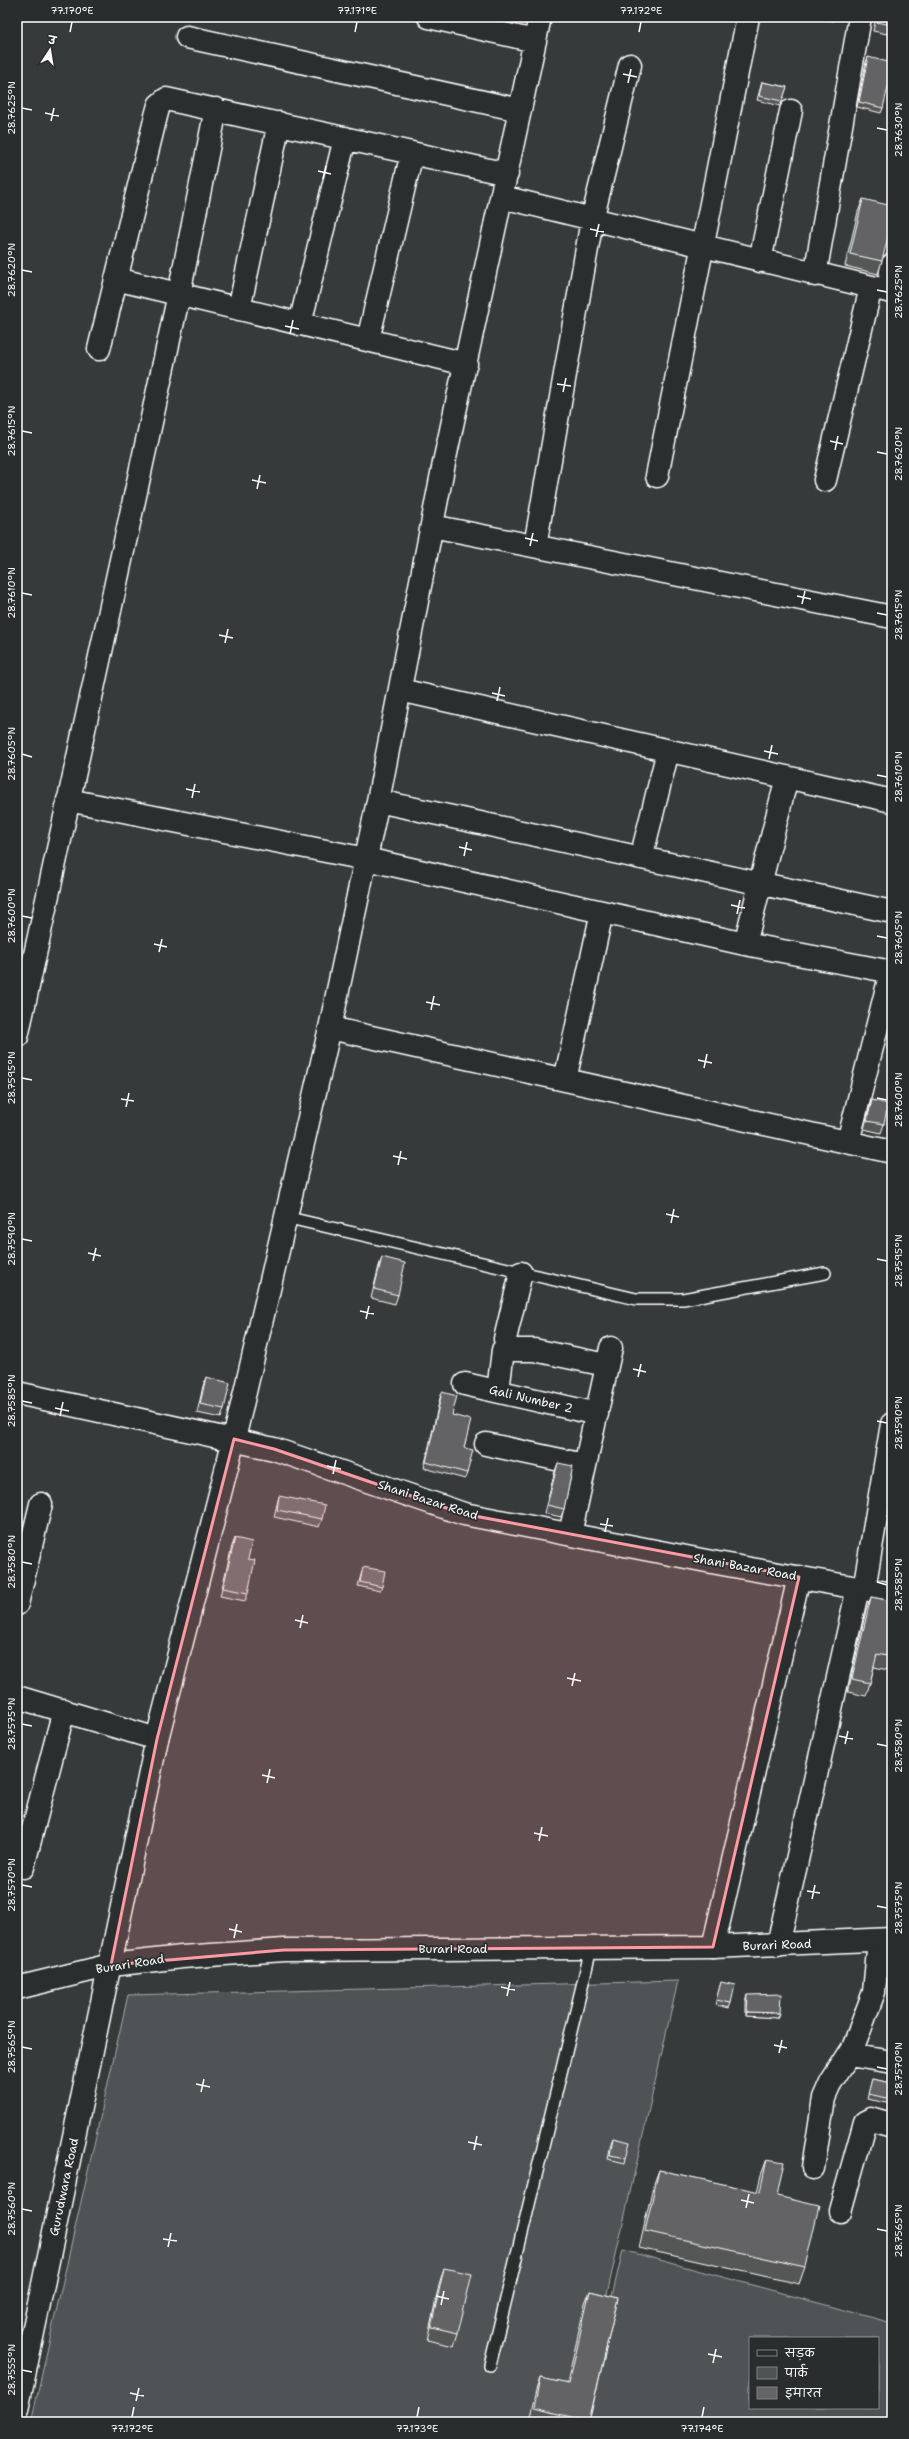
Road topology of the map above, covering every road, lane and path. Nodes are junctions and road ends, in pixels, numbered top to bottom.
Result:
1 (429, 17) edge
2 (540, 17) edge
3 (748, 17) edge
4 (860, 17) edge
5 (187, 37) dead end
6 (535, 40) junction
7 (630, 65) dead end
8 (216, 109) junction
9 (520, 110) junction
10 (791, 111) dead end
11 (279, 123) junction
12 (345, 138) junction
13 (412, 153) junction
14 (506, 174) junction
15 (502, 197) junction
16 (592, 220) junction
17 (704, 245) junction
18 (760, 261) junction
19 (892, 265) edge
20 (815, 275) junction
21 (116, 279) junction
22 (884, 290) edge
23 (179, 294) junction
24 (239, 309) junction
25 (300, 324) junction
26 (368, 340) junction
27 (99, 349) dead end
28 (466, 364) junction
29 (657, 476) dead end
30 (825, 480) dead end
31 (432, 526) junction
32 (534, 546) junction
33 (892, 617) edge
34 (400, 690) junction
35 (668, 751) junction
36 (787, 777) junction
37 (68, 800) junction
38 (378, 801) junction
39 (892, 801) edge
40 (641, 858) junction
41 (366, 859) junction
42 (760, 884) junction
43 (602, 912) junction
44 (892, 912) edge
45 (745, 944) junction
46 (891, 972) edge
47 (330, 1028) junction
48 (17, 1037) edge
49 (566, 1080) junction
50 (848, 1142) junction
51 (892, 1152) edge
52 (285, 1217) junction
53 (521, 1273) junction
54 (825, 1273) dead end
55 (505, 1339) dead end
56 (465, 1384) dead end
57 (498, 1391) junction
58 (17, 1393) edge
59 (597, 1414) junction
60 (892, 1424) edge
61 (234, 1439) junction
62 (486, 1444) dead end
63 (584, 1465) junction
64 (41, 1504) dead end
65 (570, 1534) junction
66 (799, 1577) junction
67 (861, 1589) junction
68 (892, 1594) edge
69 (17, 1604) edge
70 (17, 1697) edge
71 (64, 1710) junction
72 (157, 1739) junction
73 (23, 1867) dead end
74 (885, 1940) edge
75 (778, 1945) junction
76 (713, 1947) junction
77 (591, 1949) junction
78 (111, 1965) junction
79 (17, 1988) edge
80 (849, 2055) junction
81 (892, 2062) edge
82 (892, 2126) edge
83 (813, 2168) dead end
84 (840, 2211) dead end
85 (490, 2365) dead end
86 (17, 2409) edge

1 - 6 street
2 - 6 street, Gurudwara Road
3 - 17 street
4 - 20 street
5 - 9 street
6 - 9 street, Gurudwara Road
7 - 16 street
8 - 11 street
8 - 21 street
8 - 23 street
9 - 14 street, Gurudwara Road
10 - 18 street
11 - 12 street
11 - 24 street
12 - 13 street
12 - 25 street
13 - 14 street
13 - 26 street
14 - 15 street, Gurudwara Road
15 - 16 street
15 - 28 street, Gurudwara Road
16 - 17 street
16 - 32 street
17 - 18 street
17 - 29 street
18 - 20 street
19 - 22 street
20 - 22 street
21 - 23 street
21 - 27 street
22 - 30 street
23 - 24 street
23 - 37 street
24 - 25 street
25 - 26 street
26 - 28 street
28 - 31 street, Gurudwara Road
31 - 32 street
31 - 34 street, Gurudwara Road
32 - 33 street
34 - 35 street
34 - 38 street, Gurudwara Road
35 - 36 street
35 - 40 street
36 - 39 street
36 - 42 street
37 - 41 street
37 - 48 street
38 - 40 street
38 - 41 street, Gurudwara Road
40 - 42 street
41 - 43 street
41 - 47 street, Gurudwara Road
42 - 44 street
42 - 45 street
43 - 45 street
43 - 49 street
45 - 46 street
46 - 50 street
47 - 49 street
47 - 52 street, Gurudwara Road
49 - 50 street
50 - 51 street
52 - 53 lane
52 - 61 street, Gurudwara Road
53 - 54 lane
53 - 55 street
56 - 57 street, Gali Number 2
57 - 59 street, Gali Number 2
57 - 59 street
58 - 61 street, Shani Bazar Road
59 - 63 street
60 - 67 street
61 - 65 street, Shani Bazar Road
61 - 72 street, Gurudwara Road
62 - 63 street
63 - 65 street
64 - 69 street
65 - 66 street, Shani Bazar Road
66 - 67 street, Shani Bazar Road
66 - 76 street
67 - 68 street, Shani Bazar Road
67 - 75 street
70 - 71 street
71 - 72 street
71 - 73 street
72 - 78 street, Gurudwara Road
74 - 75 street, Burari Road
74 - 80 street
75 - 76 street, Burari Road
76 - 77 street, Burari Road
77 - 78 street, Burari Road
77 - 85 lane
78 - 79 street, Burari Road
78 - 86 street, Gurudwara Road
80 - 81 street
80 - 83 street
82 - 84 street

